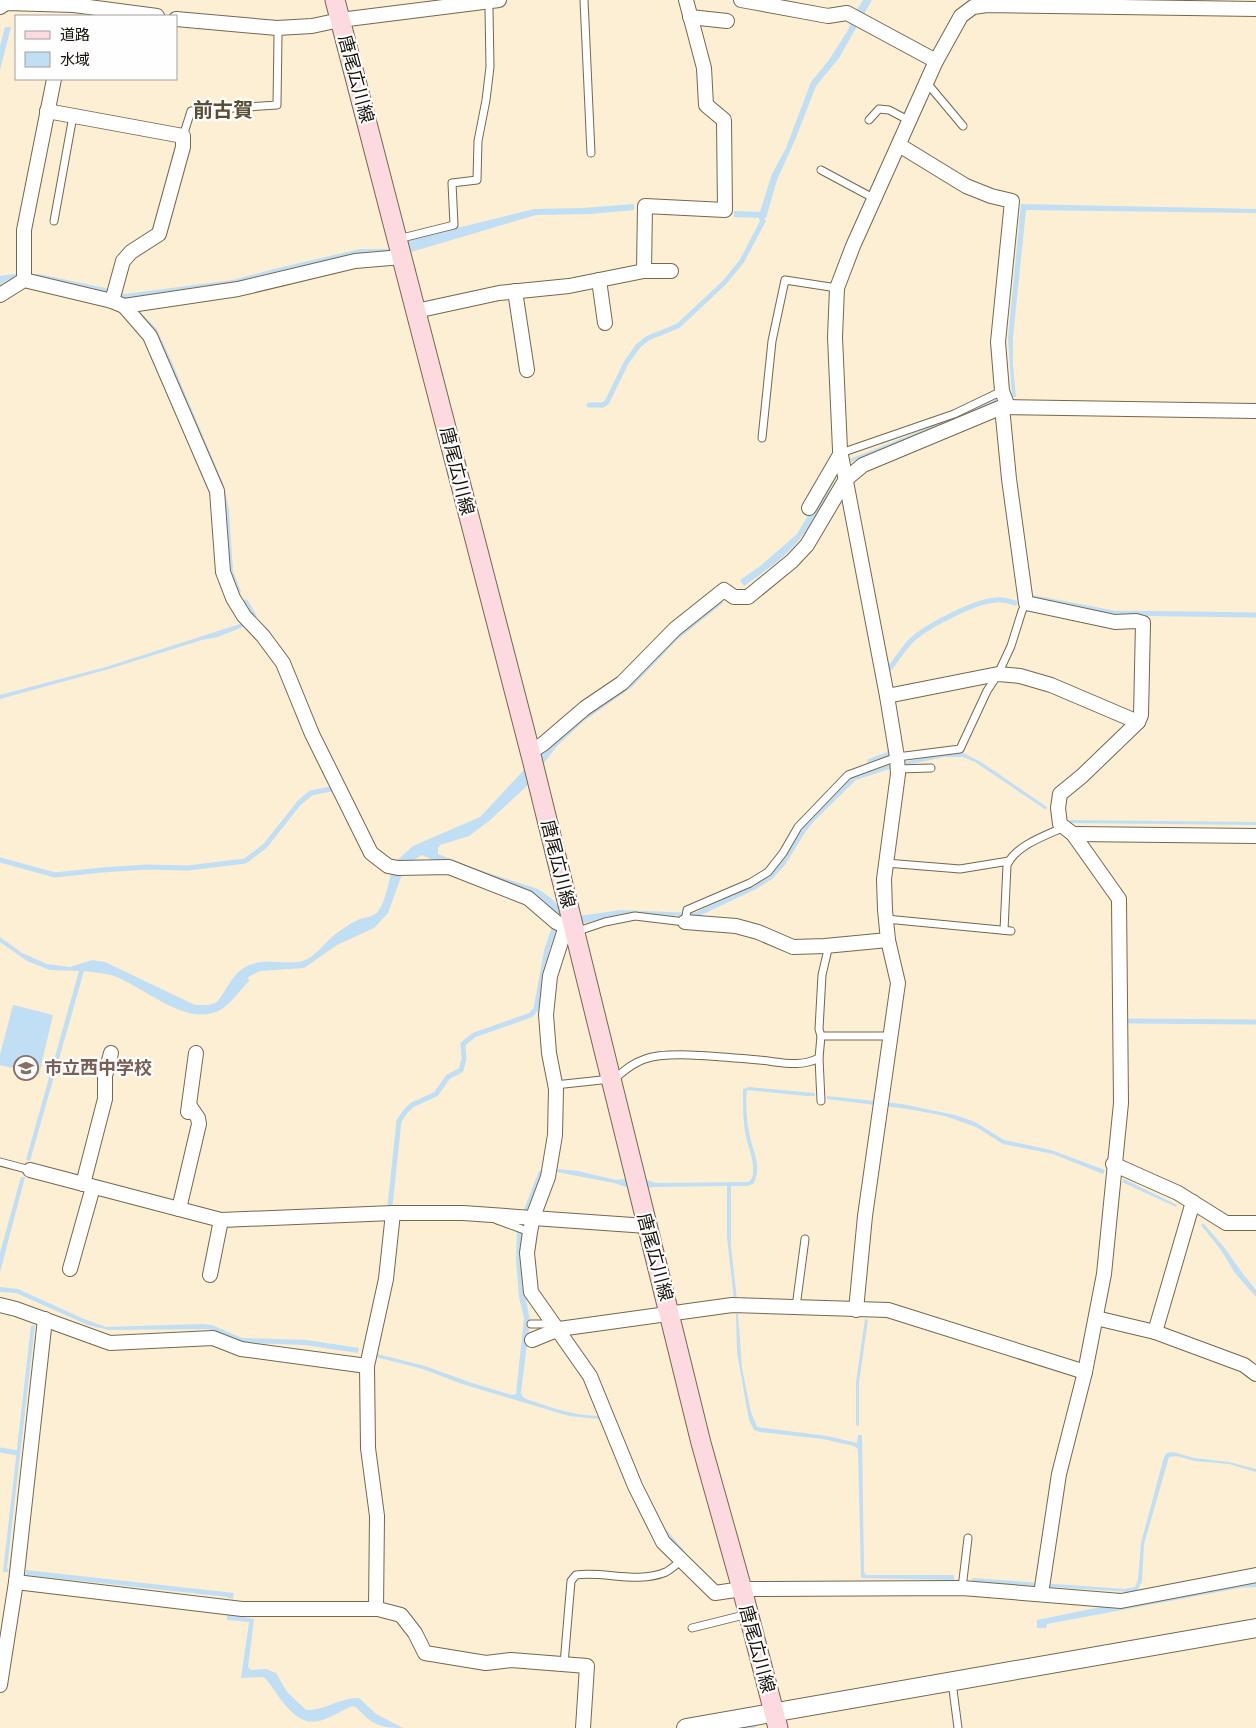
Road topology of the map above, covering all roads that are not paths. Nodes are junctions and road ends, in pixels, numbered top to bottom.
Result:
1 (335, 0) edge
2 (584, 0) edge
3 (686, 0) edge
4 (741, 0) edge
5 (464, 2) edge
6 (2, 4) edge
7 (494, 4) edge
8 (73, 7) edge
9 (1256, 9) edge
10 (147, 15) edge
11 (690, 17) junction
12 (178, 19) edge
13 (340, 20) junction
14 (727, 21) dead end
15 (278, 35) dead end
16 (936, 61) junction
17 (54, 80) edge
18 (927, 83) junction
19 (47, 111) junction
20 (73, 116) junction
21 (869, 120) dead end
22 (910, 121) junction
23 (964, 126) dead end
24 (183, 136) junction
25 (899, 145) junction
26 (591, 153) dead end
27 (821, 170) dead end
28 (875, 199) junction
29 (54, 221) dead end
30 (400, 248) junction
31 (644, 270) junction
32 (670, 271) dead end
33 (24, 280) junction
34 (599, 280) junction
35 (837, 288) junction
36 (515, 291) junction
37 (0, 295) edge
38 (118, 304) junction
39 (416, 311) junction
40 (605, 323) dead end
41 (527, 370) dead end
42 (1002, 391) junction
43 (1005, 407) junction
44 (1256, 412) edge
45 (762, 438) dead end
46 (840, 453) junction
47 (846, 478) junction
48 (809, 508) dead end
49 (1026, 603) junction
50 (998, 674) junction
51 (887, 696) junction
52 (1138, 722) junction
53 (532, 763) junction
54 (898, 763) junction
55 (931, 768) dead end
56 (1069, 830) junction
57 (1256, 836) edge
58 (1009, 861) junction
59 (886, 863) junction
60 (886, 919) junction
61 (685, 922) junction
62 (571, 924) junction
63 (888, 940) junction
64 (829, 945) junction
65 (821, 1036) junction
66 (891, 1036) junction
67 (111, 1053) dead end
68 (196, 1053) dead end
69 (819, 1058) junction
70 (611, 1080) junction
71 (555, 1085) junction
72 (821, 1100) dead end
73 (0, 1162) edge
74 (1113, 1164) junction
75 (30, 1170) joint
76 (88, 1185) junction
77 (1193, 1202) junction
78 (179, 1209) junction
79 (393, 1213) junction
80 (222, 1220) junction
81 (526, 1223) junction
82 (1256, 1223) edge
83 (647, 1226) junction
84 (805, 1239) dead end
85 (70, 1269) dead end
86 (210, 1275) dead end
87 (0, 1305) edge
88 (796, 1307) junction
89 (856, 1310) junction
90 (670, 1313) junction
91 (1096, 1318) junction
92 (45, 1320) junction
93 (530, 1324) dead end
94 (557, 1326) junction
95 (1155, 1332) junction
96 (532, 1340) dead end
97 (367, 1366) junction
98 (1085, 1372) junction
99 (1256, 1374) edge
100 (968, 1538) dead end
101 (682, 1560) junction
102 (1256, 1575) edge
103 (16, 1582) junction
104 (962, 1588) junction
105 (742, 1589) junction
106 (1041, 1594) junction
107 (376, 1609) junction
108 (748, 1614) junction
109 (692, 1628) dead end
110 (1256, 1628) edge
111 (2, 1656) edge
112 (564, 1664) junction
113 (952, 1682) junction
114 (0, 1685) edge
115 (776, 1721) edge
116 (583, 1728) edge
117 (686, 1728) edge
118 (958, 1728) edge

1 - 13 main road, 唐尾広川線
2 - 26 lane
3 - 11 street
4 - 16 street
5 - 7 street
5 - 13 street
6 - 8 street
7 - 30 lane
8 - 10 street
9 - 16 street
11 - 14 street
11 - 31 street
12 - 13 street
13 - 30 main road, 唐尾広川線
15 - 24 lane
16 - 18 street
17 - 19 street
18 - 22 street
18 - 23 lane
19 - 20 street
19 - 33 street
20 - 24 street
20 - 29 lane
21 - 22 lane
22 - 25 street
24 - 38 street
25 - 28 street
25 - 42 street
27 - 28 lane
28 - 35 street
30 - 38 street
30 - 39 main road, 唐尾広川線
31 - 32 street
31 - 34 street
33 - 37 street
33 - 38 street
34 - 36 street
34 - 40 street
35 - 45 lane
35 - 46 street
36 - 39 street
36 - 41 street
38 - 62 street
39 - 53 main road, 唐尾広川線
42 - 43 street
42 - 46 lane
43 - 44 street
43 - 47 street
43 - 49 street
46 - 47 street
46 - 48 street
47 - 51 street
47 - 53 street
49 - 50 lane
49 - 52 street
50 - 51 street
50 - 52 street
50 - 54 lane
51 - 54 street
52 - 56 street
53 - 62 main road, 唐尾広川線
54 - 55 lane
54 - 59 street
54 - 61 lane
56 - 57 street
56 - 58 lane
56 - 74 street
58 - 59 lane
58 - 60 lane
59 - 60 street
60 - 63 street
61 - 62 lane
61 - 64 street
62 - 70 main road, 唐尾広川線
62 - 71 street
63 - 64 street
63 - 66 street
64 - 65 lane
65 - 66 lane
65 - 69 lane
66 - 89 street
67 - 76 street
68 - 78 street
69 - 70 lane
69 - 72 lane
70 - 71 lane
70 - 83 main road, 唐尾広川線
71 - 81 street
73 - 75 lane
74 - 77 street
74 - 91 street
75 - 76 street
76 - 78 street
76 - 85 street
77 - 82 street
77 - 95 street
78 - 80 street
79 - 80 street
79 - 81 street
79 - 97 street
80 - 86 street
81 - 83 street
81 - 94 street
83 - 90 main road, 唐尾広川線
84 - 88 lane
87 - 92 street
88 - 89 street
88 - 90 street
89 - 98 street
90 - 94 street
90 - 105 main road, 唐尾広川線
91 - 95 street
91 - 98 street
92 - 97 street
92 - 103 street
93 - 94 lane
94 - 96 street
94 - 101 street
95 - 99 street
97 - 107 street
98 - 106 street
100 - 104 lane
101 - 105 street
101 - 112 lane
102 - 106 street
103 - 107 street
103 - 111 street
104 - 105 street
104 - 106 street
105 - 108 main road, 唐尾広川線
107 - 112 street
108 - 109 lane
108 - 115 main road, 唐尾広川線
110 - 113 street
111 - 114 street
112 - 116 street
113 - 115 street
113 - 118 lane
115 - 117 street

